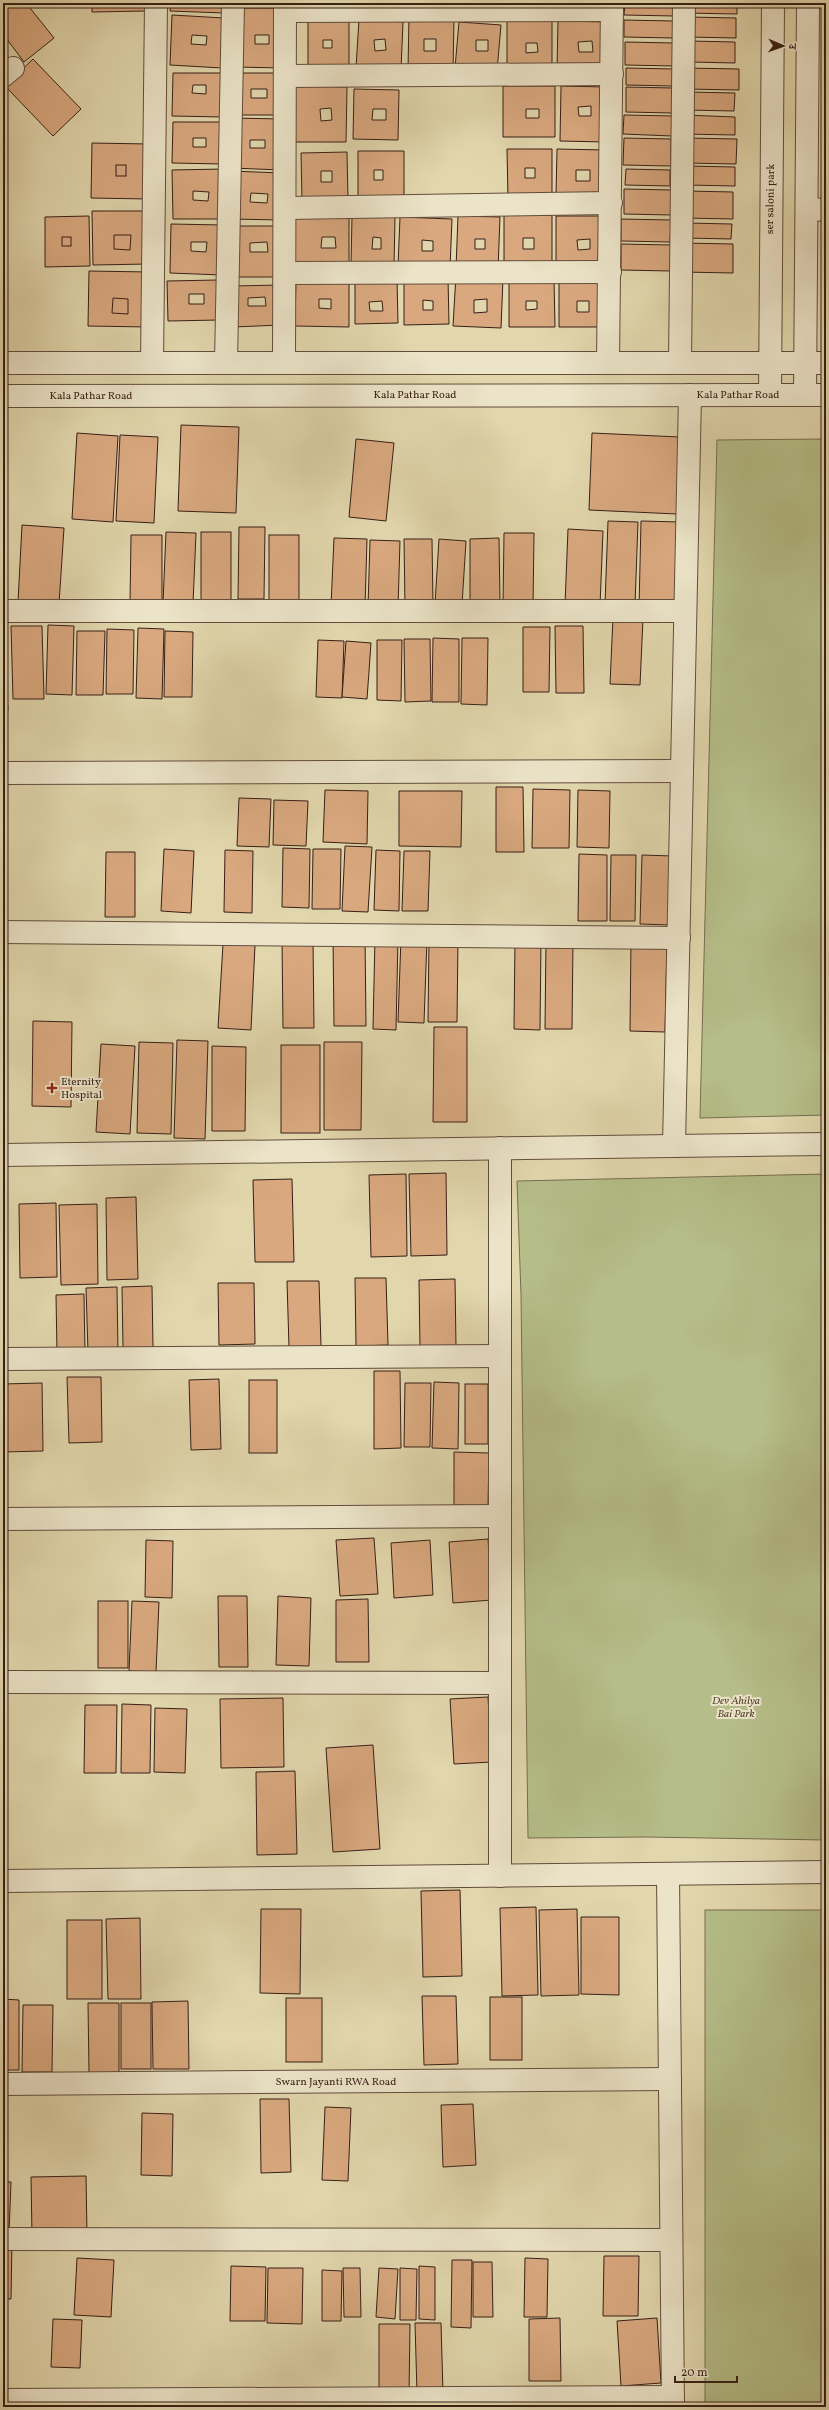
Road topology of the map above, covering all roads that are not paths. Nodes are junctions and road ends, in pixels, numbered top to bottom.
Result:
1 (156, 3) edge
2 (233, 3) edge
3 (684, 3) edge
4 (773, 3) edge
5 (808, 3) edge
6 (612, 6) edge
7 (285, 7) edge
8 (612, 74) junction
9 (285, 76) junction
10 (611, 203) junction
11 (286, 208) junction
12 (816, 210) edge
13 (610, 272) junction
14 (285, 273) junction
15 (3, 363) edge
16 (152, 363) junction
17 (226, 363) junction
18 (284, 363) junction
19 (608, 363) junction
20 (680, 363) junction
21 (770, 363) junction
22 (816, 363) edge
23 (690, 395) junction
24 (770, 395) junction
25 (816, 395) edge
26 (3, 396) edge
27 (3, 611) edge
28 (685, 611) junction
29 (682, 771) junction
30 (3, 773) edge
31 (3, 932) edge
32 (679, 938) junction
33 (826, 1144) edge
34 (674, 1146) junction
35 (500, 1148) junction
36 (3, 1156) edge
37 (500, 1356) junction
38 (3, 1359) edge
39 (500, 1516) junction
40 (3, 1519) edge
41 (3, 1682) edge
42 (500, 1683) junction
43 (826, 1872) edge
44 (668, 1874) junction
45 (500, 1876) junction
46 (3, 1882) edge
47 (670, 2079) junction
48 (3, 2084) edge
49 (3, 2239) edge
50 (671, 2240) junction
51 (3, 2400) edge
52 (673, 2402) edge

1 - 16 street
2 - 17 street
3 - 20 street
4 - 21 street, ser saloni park
5 - 12 street
6 - 7 street
6 - 8 street
7 - 9 street
8 - 9 street
8 - 10 street
9 - 11 street
10 - 11 street
10 - 13 street
11 - 14 street
12 - 22 street
13 - 14 street
13 - 19 street
14 - 18 street
15 - 16 street
16 - 17 street
17 - 18 street
18 - 19 street
19 - 20 street
20 - 21 street
21 - 22 street
21 - 24 street, ser saloni park
22 - 25 street
23 - 24 street, Kala Pathar Road
23 - 26 street, Kala Pathar Road
23 - 28 street
24 - 25 street, Kala Pathar Road
27 - 28 street
28 - 29 street
29 - 30 street
29 - 32 street
31 - 32 street
32 - 34 street
33 - 34 street
34 - 35 street
35 - 36 street
35 - 37 street
37 - 38 street
37 - 39 street
39 - 40 street
39 - 42 street
41 - 42 street
42 - 45 street
43 - 44 street
44 - 45 street
44 - 47 street
45 - 46 street
47 - 48 street, Swarn Jayanti RWA Road
47 - 50 street
49 - 50 street
50 - 52 street
51 - 52 street

